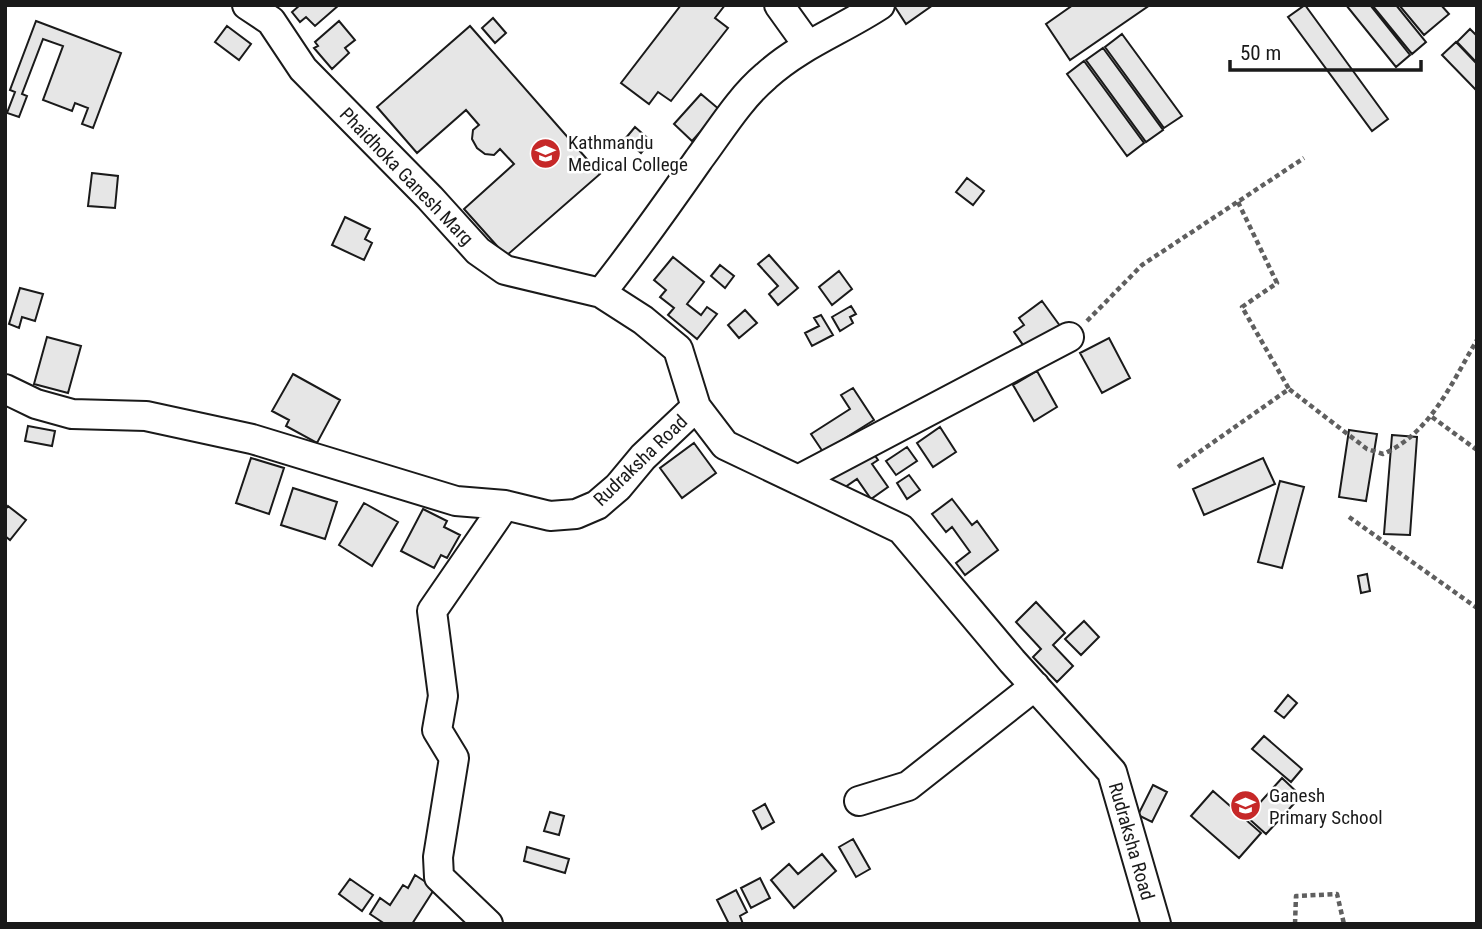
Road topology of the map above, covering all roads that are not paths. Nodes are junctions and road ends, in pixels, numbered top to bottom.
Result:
1 (247, 5) edge
2 (779, 5) edge
3 (880, 5) edge
4 (807, 44) junction
5 (601, 293) junction
6 (1069, 337) road end
7 (5, 389) edge
8 (696, 407) junction
9 (797, 480) junction
10 (505, 505) junction
11 (1035, 686) junction
12 (859, 801) dead end
13 (488, 924) edge
14 (1156, 924) edge

1 - 5 street, Phaidhoka Ganesh Marg
2 - 4 street
3 - 4 street
4 - 5 street
5 - 8 street, Phaidhoka Ganesh Marg
6 - 9 street
7 - 10 street, Rudraksha Road
8 - 9 street, Rudraksha Road
8 - 10 street, Rudraksha Road
9 - 11 street, Rudraksha Road
10 - 13 street
11 - 12 street
11 - 14 street, Rudraksha Road

